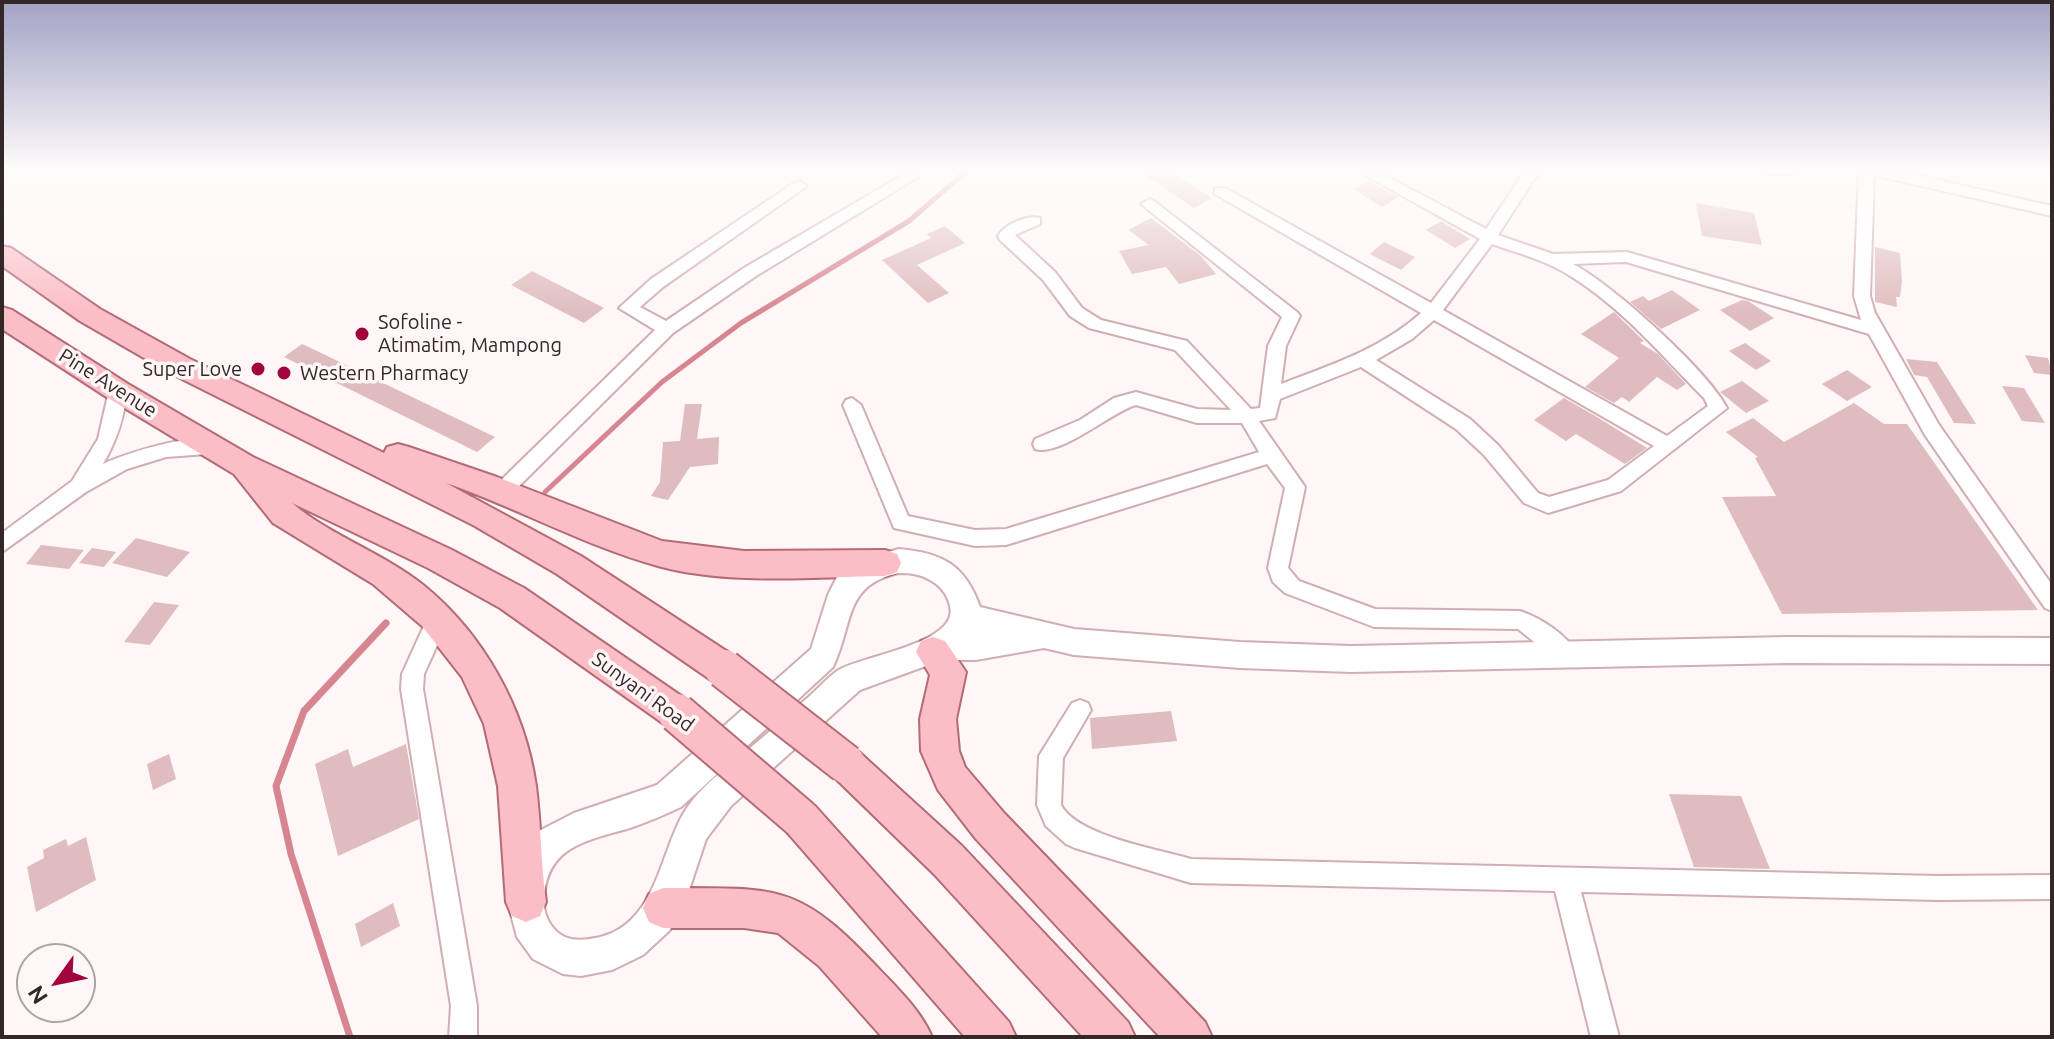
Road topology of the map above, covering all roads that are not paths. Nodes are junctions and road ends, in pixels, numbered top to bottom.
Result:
1 (753, 217) edge
2 (841, 217) edge
3 (1166, 217) edge
4 (1266, 217) edge
5 (1452, 217) edge
6 (1502, 217) edge
7 (1866, 217) edge
8 (1034, 221) dead end
9 (1490, 238) junction
10 (2, 254) edge
11 (1552, 259) junction
12 (1430, 312) junction
13 (2, 316) edge
14 (667, 329) junction
15 (1875, 330) junction
16 (1361, 358) junction
17 (118, 391) junction
18 (1271, 395) junction
19 (852, 405) dead end
20 (1247, 416) junction
21 (285, 417) junction
22 (1042, 444) dead end
23 (1668, 445) junction
24 (1271, 456) junction
25 (229, 457) junction
26 (79, 484) junction
27 (501, 492) junction
28 (2, 544) edge
29 (885, 563) junction
30 (2052, 602) edge
31 (966, 616) junction
32 (439, 617) junction
33 (1048, 636) junction
34 (938, 650) junction
35 (2052, 651) edge
36 (1566, 654) junction
37 (1080, 710) dead end
38 (1565, 880) junction
39 (2052, 887) edge
40 (526, 902) junction
41 (663, 908) junction
42 (463, 1037) edge
43 (910, 1037) edge
44 (994, 1037) edge
45 (1113, 1037) edge
46 (1190, 1037) edge
47 (1605, 1037) edge

1 - 14 street
2 - 14 street
3 - 18 street
4 - 12 street
5 - 9 street
6 - 9 street
7 - 15 street
8 - 20 street
9 - 11 street
9 - 12 street
10 - 21 main road
11 - 15 street
11 - 23 street
12 - 16 street
12 - 23 street
13 - 17 main road, Pine Avenue
14 - 27 street
15 - 30 street
16 - 18 street
16 - 23 street
17 - 25 main road, Pine Avenue
17 - 26 street
18 - 20 street
19 - 24 street
20 - 22 street
20 - 24 street
21 - 27 main road
21 - 45 main road, bridge
24 - 36 street
25 - 26 street
25 - 32 main road
25 - 44 main road, Sunyani Road, bridge
26 - 28 street
27 - 29 main road
29 - 31 street
29 - 40 street
31 - 33 street
31 - 34 street
32 - 40 main road
32 - 42 street
33 - 34 street
33 - 36 street
34 - 41 street
34 - 46 main road
35 - 36 street
37 - 38 street
38 - 39 street
38 - 47 street
40 - 41 street
41 - 43 main road

